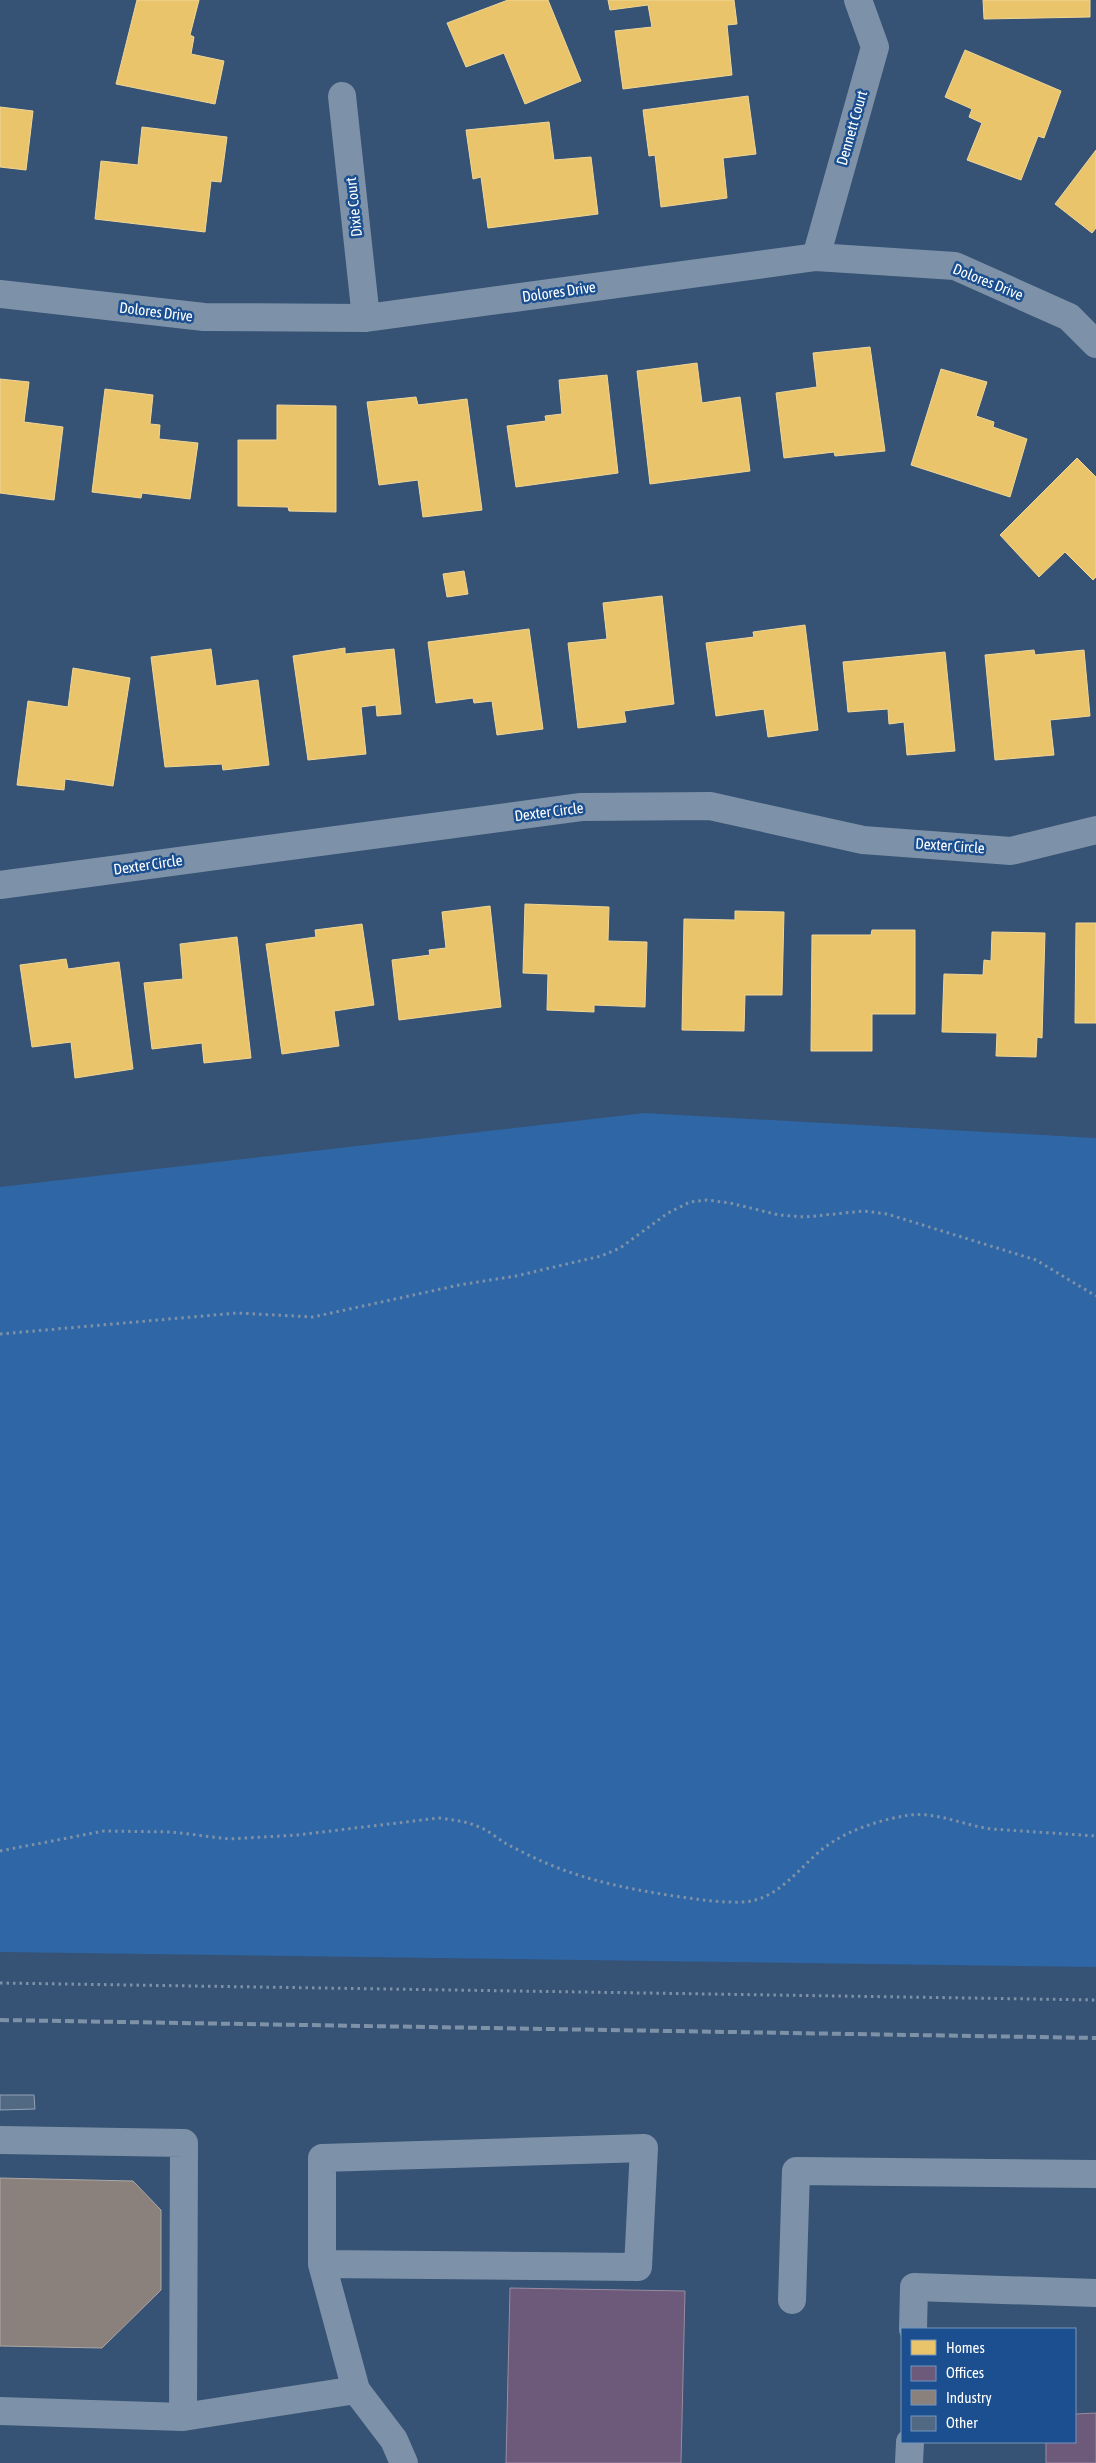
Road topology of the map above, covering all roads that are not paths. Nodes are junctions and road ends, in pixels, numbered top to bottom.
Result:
1 (858, 0) edge
2 (342, 96) dead end
3 (816, 257) junction
4 (0, 294) edge
5 (366, 318) junction
6 (1096, 344) edge
7 (1096, 830) edge
8 (0, 884) edge
9 (0, 2140) edge
10 (1096, 2174) edge
11 (322, 2264) junction
12 (1096, 2293) edge
13 (792, 2300) dead end
14 (913, 2328) edge
15 (356, 2390) junction
16 (0, 2411) edge
17 (183, 2417) junction
18 (910, 2443) edge
19 (404, 2463) edge
20 (909, 2463) edge

1 - 3 street, Dennett Court
2 - 5 street, Dixie Court
3 - 5 street, Dolores Drive
3 - 6 street, Dolores Drive
4 - 5 street, Dolores Drive
7 - 8 street, Dexter Circle
9 - 17 street
10 - 13 street
11 - 11 street
11 - 15 street
12 - 14 street
15 - 17 street
15 - 19 street
16 - 17 street
18 - 20 street

